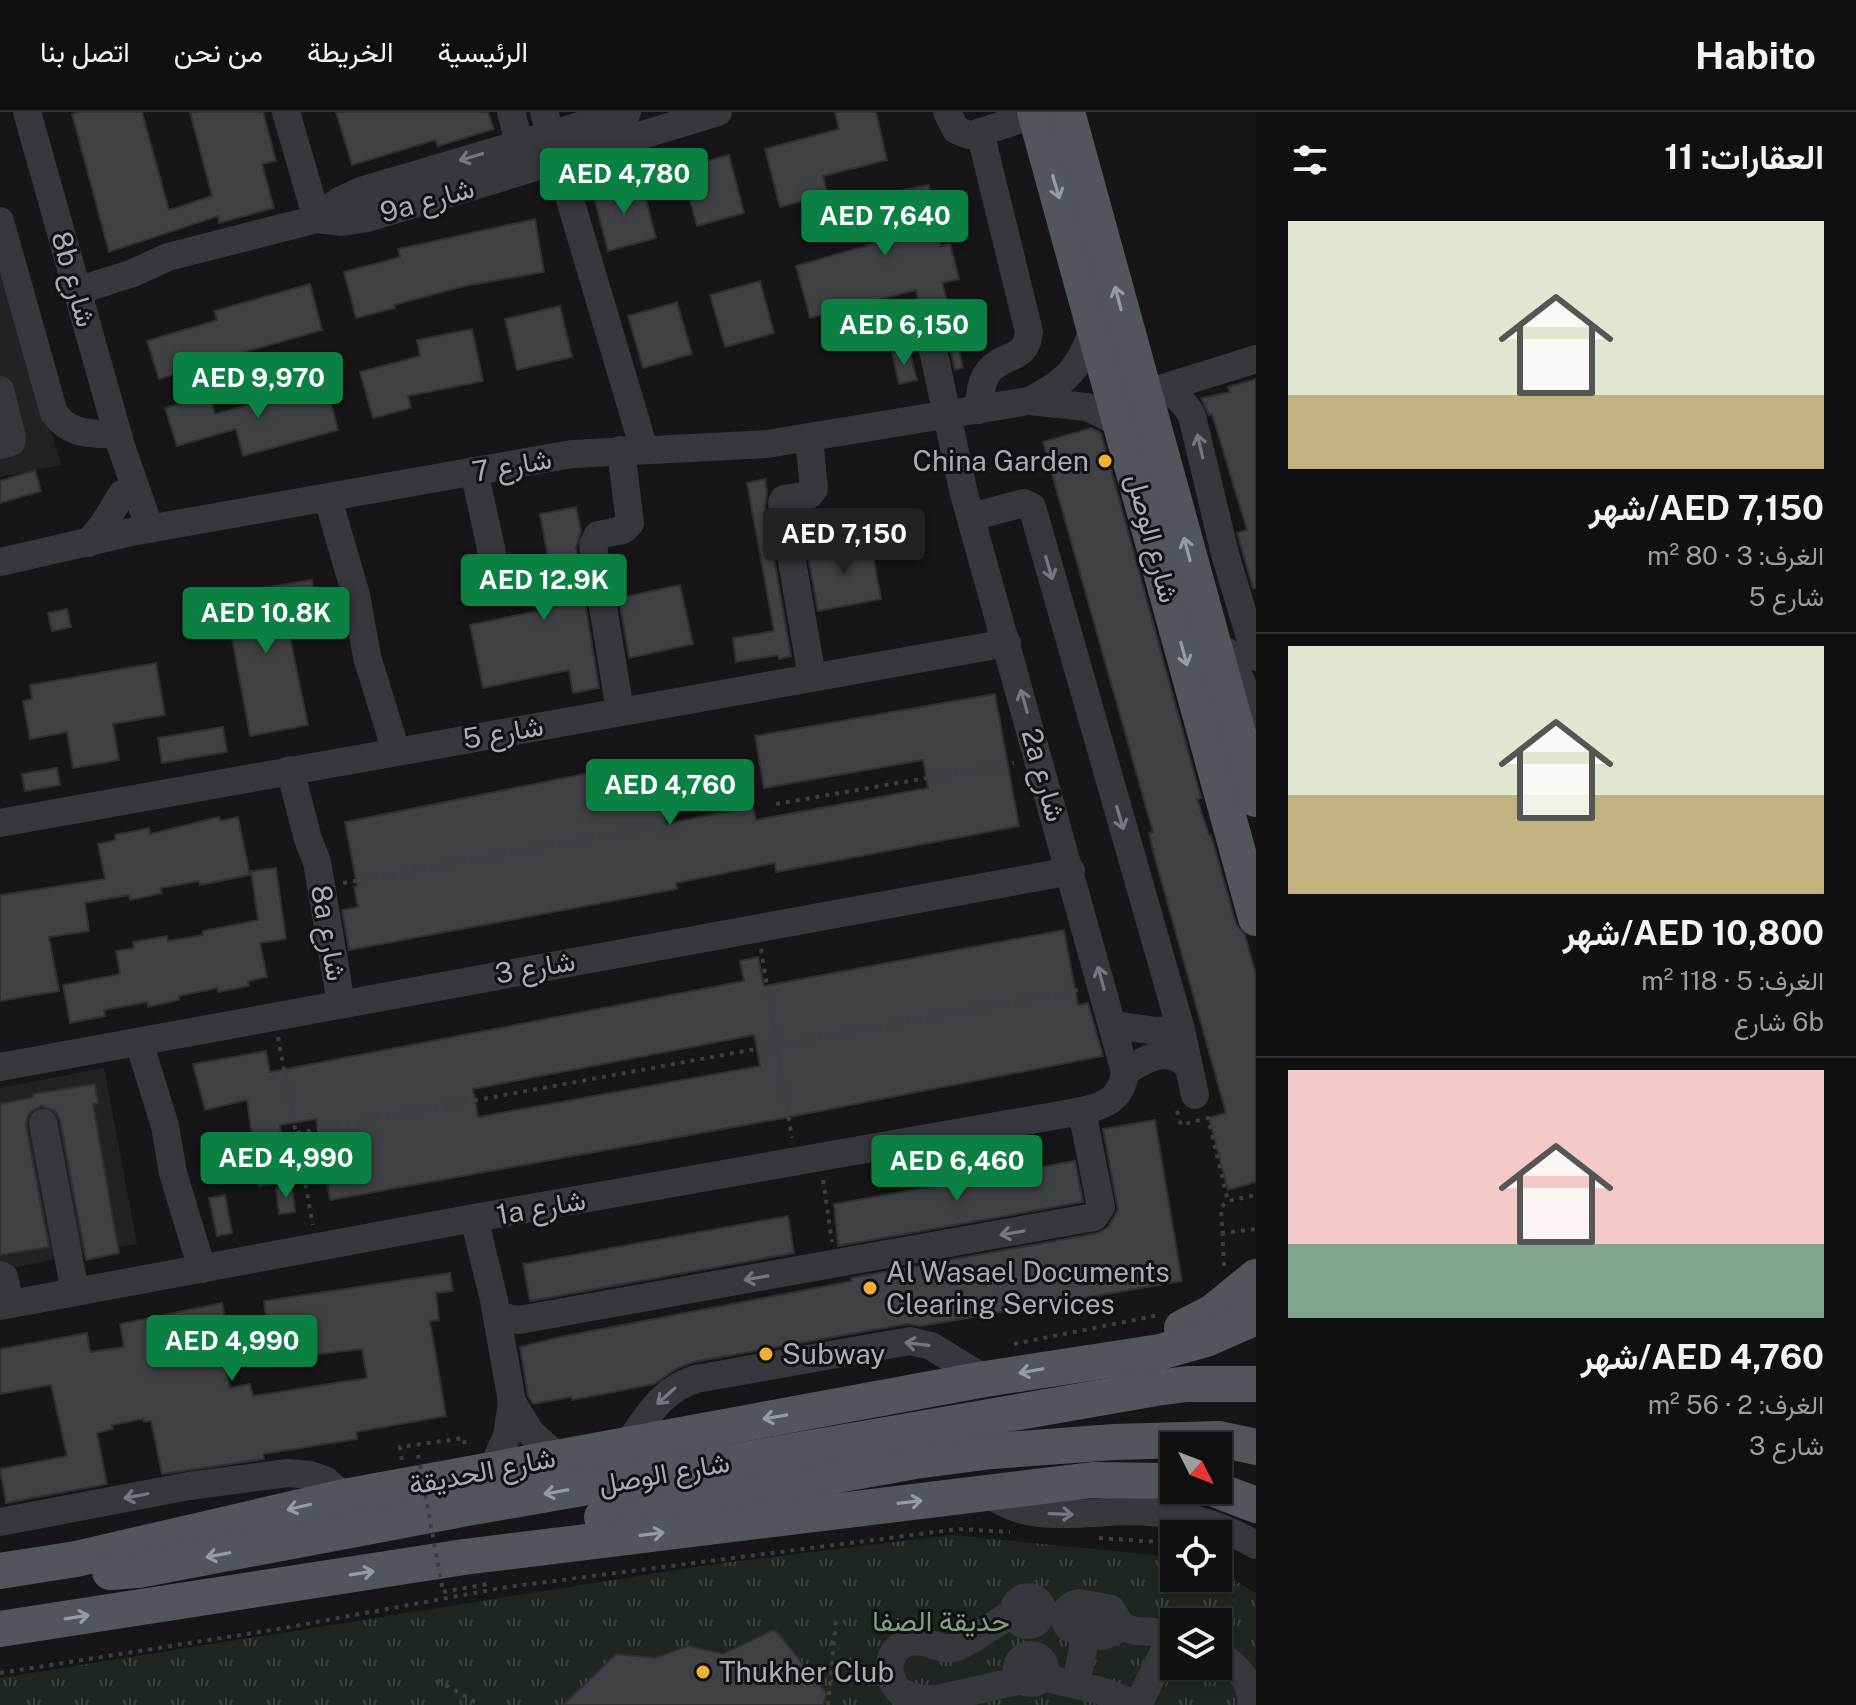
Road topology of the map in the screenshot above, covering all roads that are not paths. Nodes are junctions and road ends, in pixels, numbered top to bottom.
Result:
1 (27, 112) edge
2 (286, 112) edge
3 (511, 112) edge
4 (627, 112) edge
5 (718, 112) edge
6 (947, 112) edge
7 (1046, 113) edge
8 (548, 123) edge
9 (993, 123) edge
10 (519, 142) junction
11 (559, 161) junction
12 (317, 219) junction
13 (2, 235) edge
14 (75, 283) junction
15 (930, 322) dead end
16 (1095, 325) junction
17 (1256, 359) edge
18 (0, 390) edge
19 (1152, 390) junction
20 (1029, 401) junction
21 (979, 410) junction
22 (947, 415) junction
23 (1122, 424) junction
24 (809, 438) junction
25 (119, 440) junction
26 (0, 445) edge
27 (632, 450) junction
28 (474, 471) junction
29 (130, 494) junction
30 (338, 497) junction
31 (971, 517) junction
32 (192, 522) junction
33 (141, 531) junction
34 (0, 539) edge
35 (88, 543) junction
36 (492, 553) dead end
37 (13, 560) edge
38 (1243, 566) edge
39 (1208, 624) junction
40 (1007, 643) junction
41 (1256, 657) edge
42 (812, 677) junction
43 (620, 711) junction
44 (1256, 726) edge
45 (387, 752) junction
46 (299, 768) junction
47 (1256, 799) edge
48 (0, 823) edge
49 (1071, 871) junction
50 (1256, 918) edge
51 (341, 1003) junction
52 (1114, 1025) junction
53 (1181, 1030) junction
54 (149, 1040) junction
55 (0, 1067) edge
56 (1125, 1072) junction
57 (1082, 1111) junction
58 (43, 1123) dead end
59 (483, 1217) junction
60 (193, 1270) junction
61 (1240, 1274) edge
62 (0, 1275) edge
63 (75, 1292) junction
64 (5, 1305) edge
65 (496, 1308) junction
66 (1256, 1317) edge
67 (1107, 1358) junction
68 (985, 1379) junction
69 (1256, 1384) edge
70 (1256, 1399) edge
71 (512, 1402) junction
72 (628, 1444) junction
73 (1031, 1447) junction
74 (1256, 1447) edge
75 (558, 1457) junction
76 (479, 1458) junction
77 (1160, 1481) edge
78 (988, 1493) junction
79 (1232, 1496) edge
80 (344, 1497) junction
81 (1256, 1505) edge
82 (0, 1522) edge
83 (1256, 1545) edge
84 (464, 1557) junction
85 (76, 1559) junction
86 (0, 1571) edge
87 (0, 1629) edge
88 (1160, 1638) edge
89 (1160, 1656) edge
90 (1232, 1664) edge
91 (1035, 1669) junction
92 (1078, 1676) junction
93 (1227, 1680) edge
94 (1252, 1697) edge
95 (1141, 1698) edge

1 - 14 street, 8b شارع
2 - 12 street
3 - 10 street
4 - 8 street, 9a شارع
5 - 11 street, 9a شارع
6 - 9 street
7 - 9 street
7 -> 16 main road, شارع الوصل
19 -> 7 main road, شارع الوصل
8 - 10 street, 9a شارع
8 - 11 street
9 - 21 street
10 -> 12 street, 9a شارع
11 - 12 street, 9a شارع
11 - 27 street
12 - 14 street, 9a شارع
13 - 25 street
14 - 25 street, 8b شارع
15 - 22 street, 2a شارع
16 - 20 street, شارع 7
16 - 23 main road, شارع الوصل
17 - 19 street
18 - 26 street
38 -> 19 street
39 -> 19 main road, شارع الوصل
20 - 21 street, شارع 7
20 - 23 street, شارع 7
21 - 22 street, شارع 7
22 - 24 street, شارع 7
22 - 31 street, 2a شارع
23 -> 50 main road, شارع الوصل
24 - 27 street, شارع 7
24 - 42 street
25 - 29 street, 8b شارع
27 - 28 street, شارع 7
27 - 43 street
28 - 30 street, شارع 7
28 - 36 street
29 - 32 street
29 - 33 street, 8b شارع
29 - 35 street
30 - 32 street, شارع 7
30 - 45 street
31 - 40 street, 2a شارع
31 -> 53 street
32 - 33 street, شارع 7
33 - 35 street, شارع 7
34 - 37 street
35 - 37 street, شارع 7
38 - 41 street
39 - 44 street
39 - 47 main road, شارع الوصل
40 - 42 street, شارع 5
49 -> 40 street, 2a شارع
42 - 43 street, شارع 5
43 - 45 street, شارع 5
45 - 46 street, شارع 5
46 - 48 street, شارع 5
46 - 51 street, 8a شارع
49 - 51 street, شارع 3
52 -> 49 street, 2a شارع
51 - 54 street, شارع 3
52 - 53 street
52 - 56 street, 2a شارع
53 - 56 street
54 - 55 street, شارع 3
54 - 60 street
56 - 57 street
57 - 59 street, 1a شارع
57 -> 65 street
58 - 63 street
59 - 60 street, 1a شارع
59 - 65 street
60 - 63 street, 1a شارع
61 - 67 main road
62 - 64 street
63 - 64 street, 1a شارع
65 - 71 street
66 - 67 main road
67 -> 68 main road, شارع الحديقة
68 -> 72 main road, شارع الحديقة
68 -> 72 street
69 -> 85 main road, شارع الوصل
70 - 73 main road
71 - 75 street
71 - 76 street
72 - 75 main road, شارع الحديقة
73 - 74 main road
73 - 84 main road
75 - 76 main road, شارع الحديقة
76 - 80 main road, شارع الحديقة
77 - 78 main road
78 -> 83 street
84 -> 78 main road
79 - 81 main road
80 -> 82 street
80 -> 85 main road, شارع الحديقة
87 -> 84 main road
85 - 86 main road, شارع الحديقة
88 - 92 street
89 - 95 street
90 - 94 street
91 - 91 street
91 - 92 street
92 - 95 street
93 - 94 street

